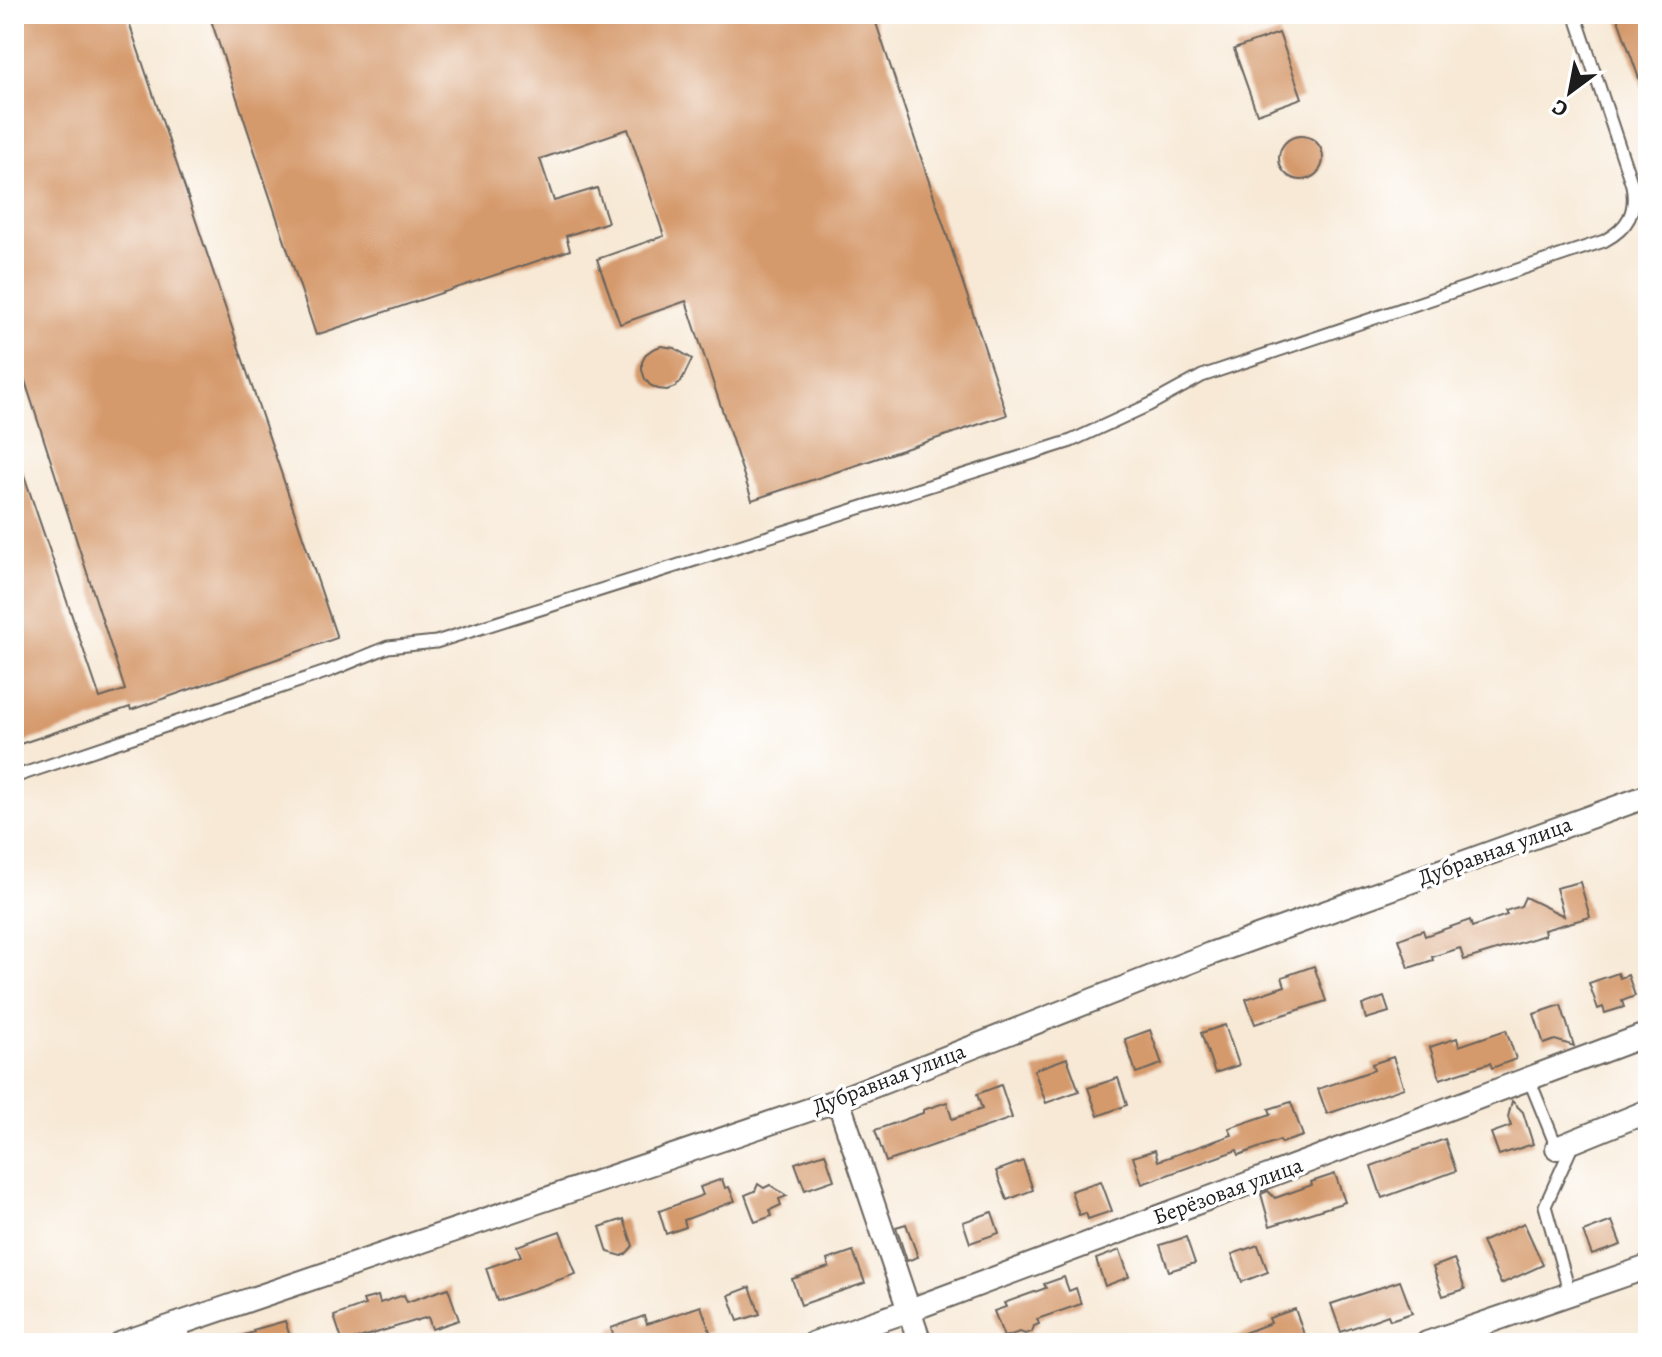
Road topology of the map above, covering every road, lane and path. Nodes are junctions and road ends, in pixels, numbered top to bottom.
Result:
1 (1575, 14) edge
2 (14, 777) edge
3 (1648, 796) edge
4 (1640, 1037) dead end
5 (1529, 1079) junction
6 (838, 1100) junction
7 (1648, 1111) edge
8 (1565, 1145) junction
9 (1648, 1267) edge
10 (1570, 1294) junction
11 (910, 1310) junction
12 (183, 1333) edge
13 (122, 1343) edge
14 (814, 1343) edge
15 (920, 1343) edge
16 (1427, 1343) edge

1 - 2 lane
3 - 6 street, Дубравная улица
4 - 5 street, Берёзовая улица
5 - 8 lane
5 - 11 street, Берёзовая улица
6 - 11 street
6 - 12 street, Дубравная улица
7 - 8 street
8 - 10 lane
9 - 10 street
10 - 16 street
11 - 14 street, Берёзовая улица
11 - 15 street
12 - 13 street, Дубравная улица

